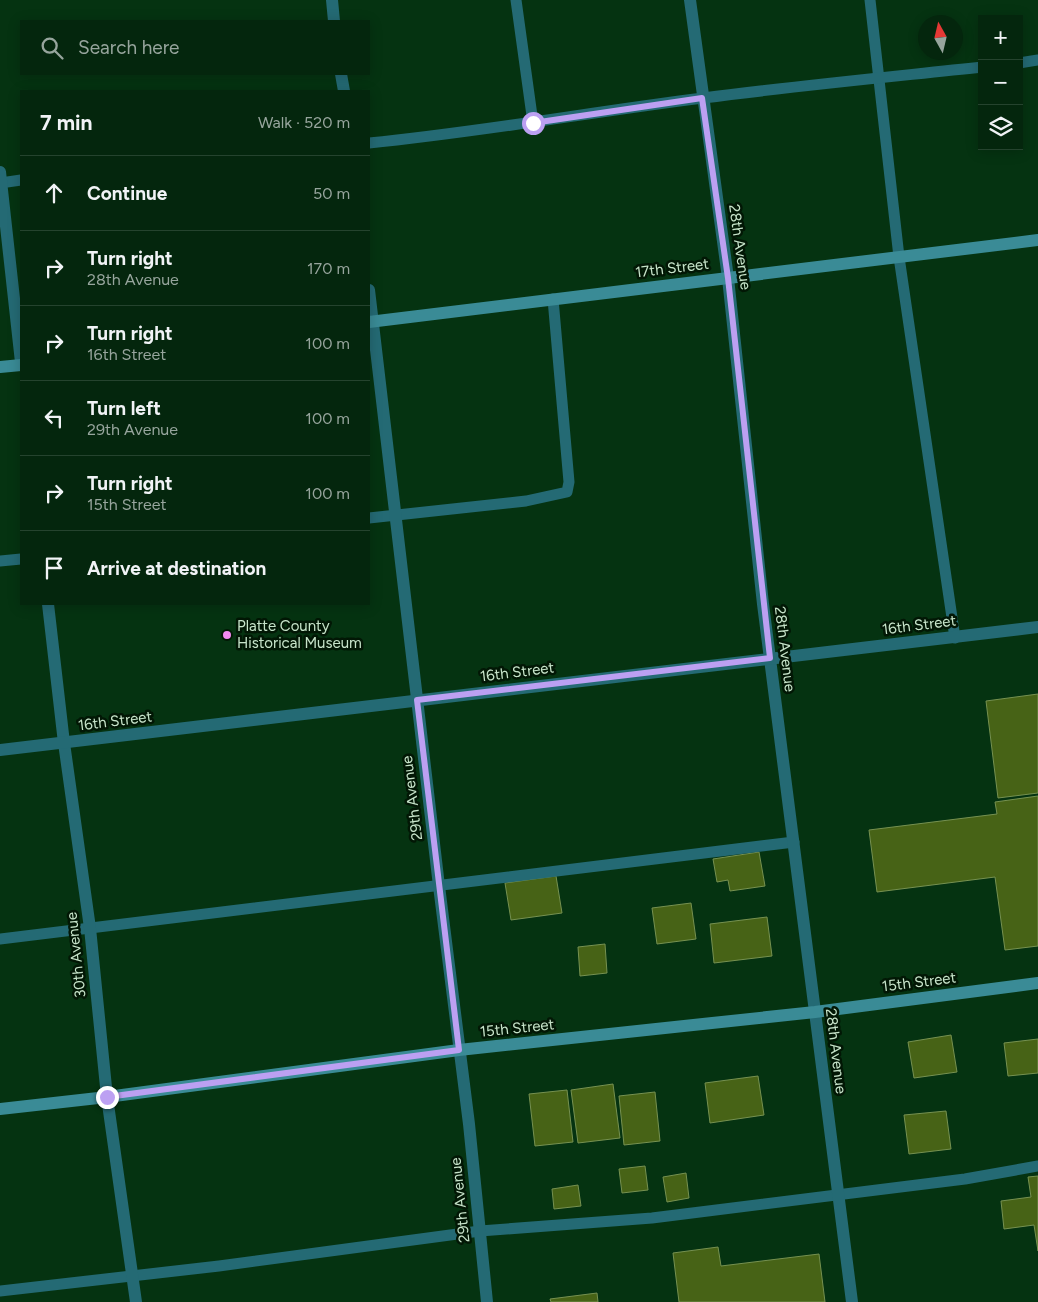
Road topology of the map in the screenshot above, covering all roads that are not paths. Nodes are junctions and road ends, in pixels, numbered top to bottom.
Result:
1 (332, 0) edge
2 (516, 0) edge
3 (690, 0) edge
4 (870, 0) edge
5 (334, 20) edge
6 (1038, 60) edge
7 (1023, 62) edge
8 (978, 67) edge
9 (341, 75) edge
10 (879, 78) junction
11 (344, 90) edge
12 (702, 98) junction
13 (533, 123) junction
14 (370, 143) edge
15 (0, 179) edge
16 (20, 180) edge
17 (1038, 240) edge
18 (899, 257) junction
19 (728, 278) junction
20 (553, 299) junction
21 (370, 306) edge
22 (371, 322) edge
23 (20, 354) edge
24 (20, 363) edge
25 (0, 367) edge
26 (396, 516) junction
27 (370, 518) edge
28 (20, 559) edge
29 (0, 562) edge
30 (48, 605) edge
31 (1038, 627) edge
32 (955, 638) junction
33 (770, 658) junction
34 (417, 700) junction
35 (64, 743) junction
36 (0, 750) edge
37 (794, 842) junction
38 (439, 886) junction
39 (90, 928) junction
40 (0, 939) edge
41 (1038, 983) edge
42 (815, 1012) junction
43 (459, 1050) junction
44 (107, 1097) junction
45 (0, 1109) edge
46 (1038, 1166) edge
47 (838, 1195) junction
48 (480, 1231) junction
49 (133, 1277) junction
50 (0, 1291) edge
51 (136, 1302) edge
52 (487, 1302) edge
53 (852, 1302) edge

1 - 5 street
2 - 13 lane
3 - 12 street, 28th Avenue
4 - 10 lane
6 - 7 lane
8 - 10 lane
9 - 11 street
10 - 12 lane
10 - 18 lane
12 - 13 lane
12 - 19 street, 28th Avenue
13 - 14 lane
15 - 16 lane
15 - 23 street
17 - 18 street, 17th Street
18 - 19 street, 17th Street
18 - 32 lane
19 - 20 street, 17th Street
19 - 33 street, 28th Avenue
20 - 22 street, 17th Street
20 - 26 lane
21 - 22 street, 29th Avenue
22 - 26 street, 29th Avenue
24 - 25 street
26 - 27 lane
26 - 34 street, 29th Avenue
28 - 29 lane
30 - 35 street, 30th Avenue
31 - 32 street, 16th Street
32 - 33 street, 16th Street
33 - 34 street, 16th Street
33 - 37 street, 28th Avenue
34 - 35 street, 16th Street
34 - 38 street, 29th Avenue
35 - 36 street, 16th Street
35 - 39 street, 30th Avenue
37 - 38 lane
37 - 42 street, 28th Avenue
38 - 39 lane
38 - 43 street, 29th Avenue
39 - 40 lane
39 - 44 street, 30th Avenue
41 - 42 street, 15th Street
42 - 43 street, 15th Street
42 - 47 street, 28th Avenue
43 - 44 street, 15th Street
43 - 48 street, 29th Avenue
44 - 45 street, 15th Street
44 - 49 street, 30th Avenue
46 - 47 lane
47 - 48 lane
47 - 53 street, 28th Avenue
48 - 49 lane
48 - 52 street, 29th Avenue
49 - 50 lane
49 - 51 street, 30th Avenue

